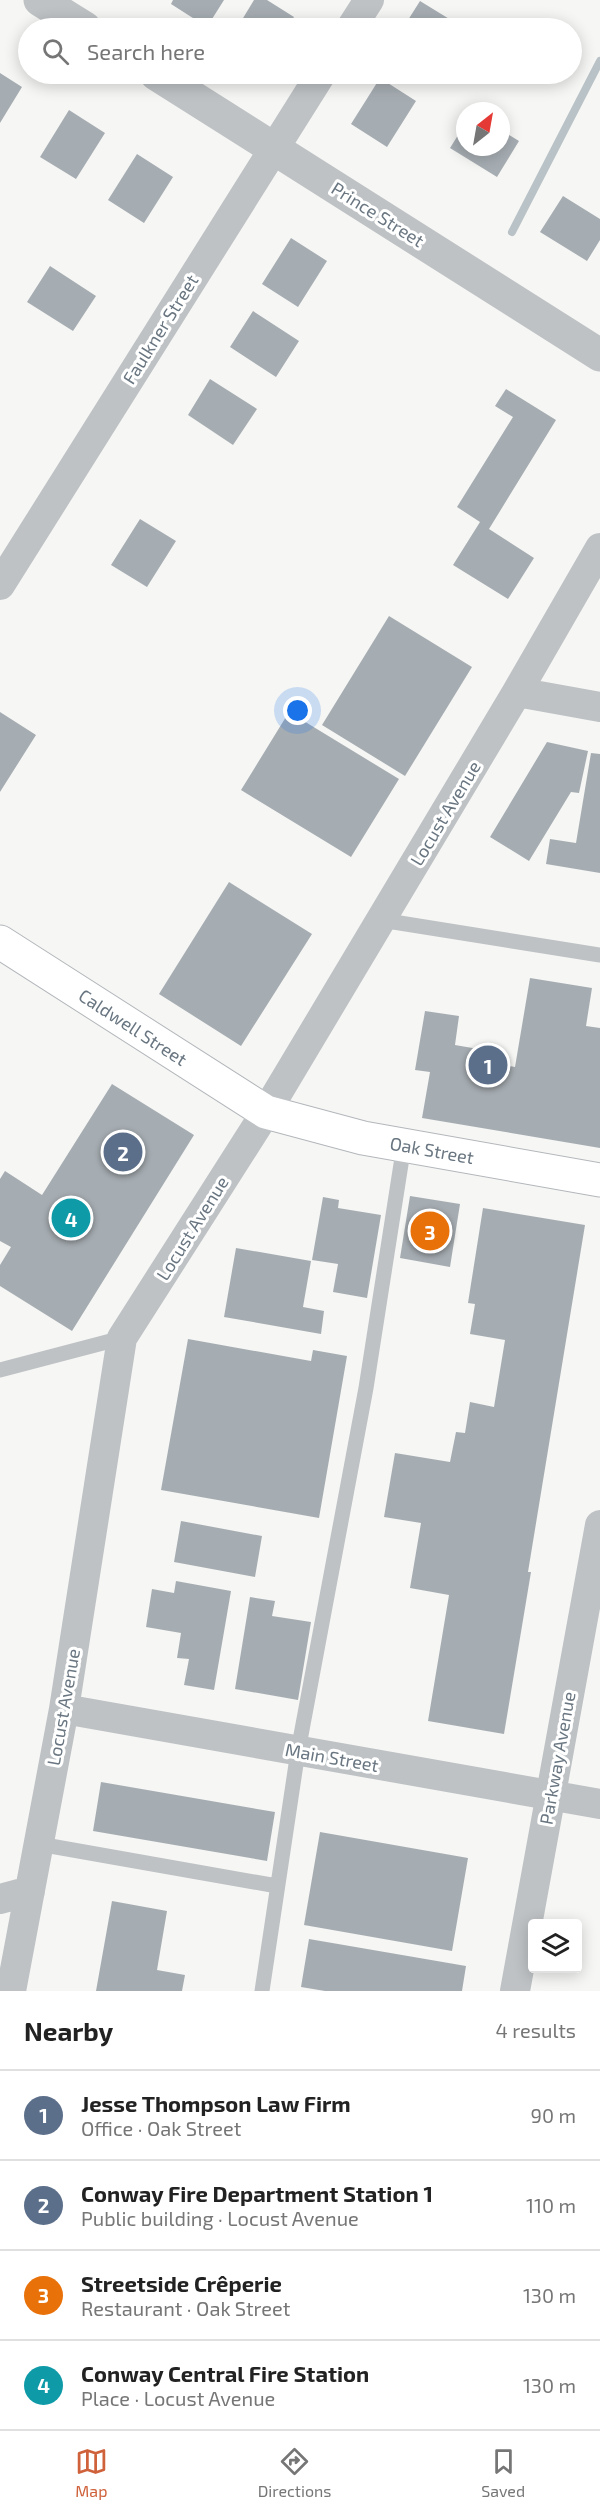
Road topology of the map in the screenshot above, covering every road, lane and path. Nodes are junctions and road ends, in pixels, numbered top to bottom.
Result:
1 (40, 0) edge
2 (369, 0) edge
3 (69, 18) edge
4 (357, 18) edge
5 (172, 84) edge
6 (315, 84) edge
7 (273, 148) junction
8 (600, 355) edge
9 (600, 548) edge
10 (0, 585) edge
11 (517, 692) junction
12 (600, 707) edge
13 (381, 920) junction
14 (0, 942) edge
15 (600, 955) edge
16 (266, 1112) junction
17 (404, 1145) junction
18 (600, 1180) edge
19 (122, 1338) junction
20 (0, 1370) edge
21 (600, 1525) edge
22 (64, 1709) junction
23 (298, 1751) junction
24 (549, 1796) junction
25 (600, 1804) edge
26 (39, 1844) junction
27 (277, 1886) junction
28 (30, 1891) junction
29 (0, 1899) edge
30 (11, 1991) edge
31 (262, 1991) edge
32 (514, 1991) edge

1 - 3 street
2 - 4 street
5 - 7 street, Prince Street
6 - 7 street, Faulkner Street
7 - 8 street, Prince Street
7 - 10 street, Faulkner Street
9 - 11 street, Locust Avenue
11 - 12 street
11 - 13 street, Locust Avenue
13 - 15 lane
13 - 16 street, Locust Avenue
14 - 16 main road, Caldwell Street
16 - 17 main road, Oak Street
16 - 19 street, Locust Avenue
17 - 18 main road, Oak Street
17 - 23 lane
19 - 20 lane
19 - 22 street, Locust Avenue
21 - 24 street, Parkway Avenue
22 - 23 street, Main Street
22 - 26 street, Locust Avenue
23 - 24 street, Main Street
23 - 27 lane
24 - 25 street, Main Street
24 - 32 street, Parkway Avenue
26 - 27 lane
26 - 28 street, Locust Avenue
27 - 31 lane
28 - 29 street
28 - 30 street, Locust Avenue

